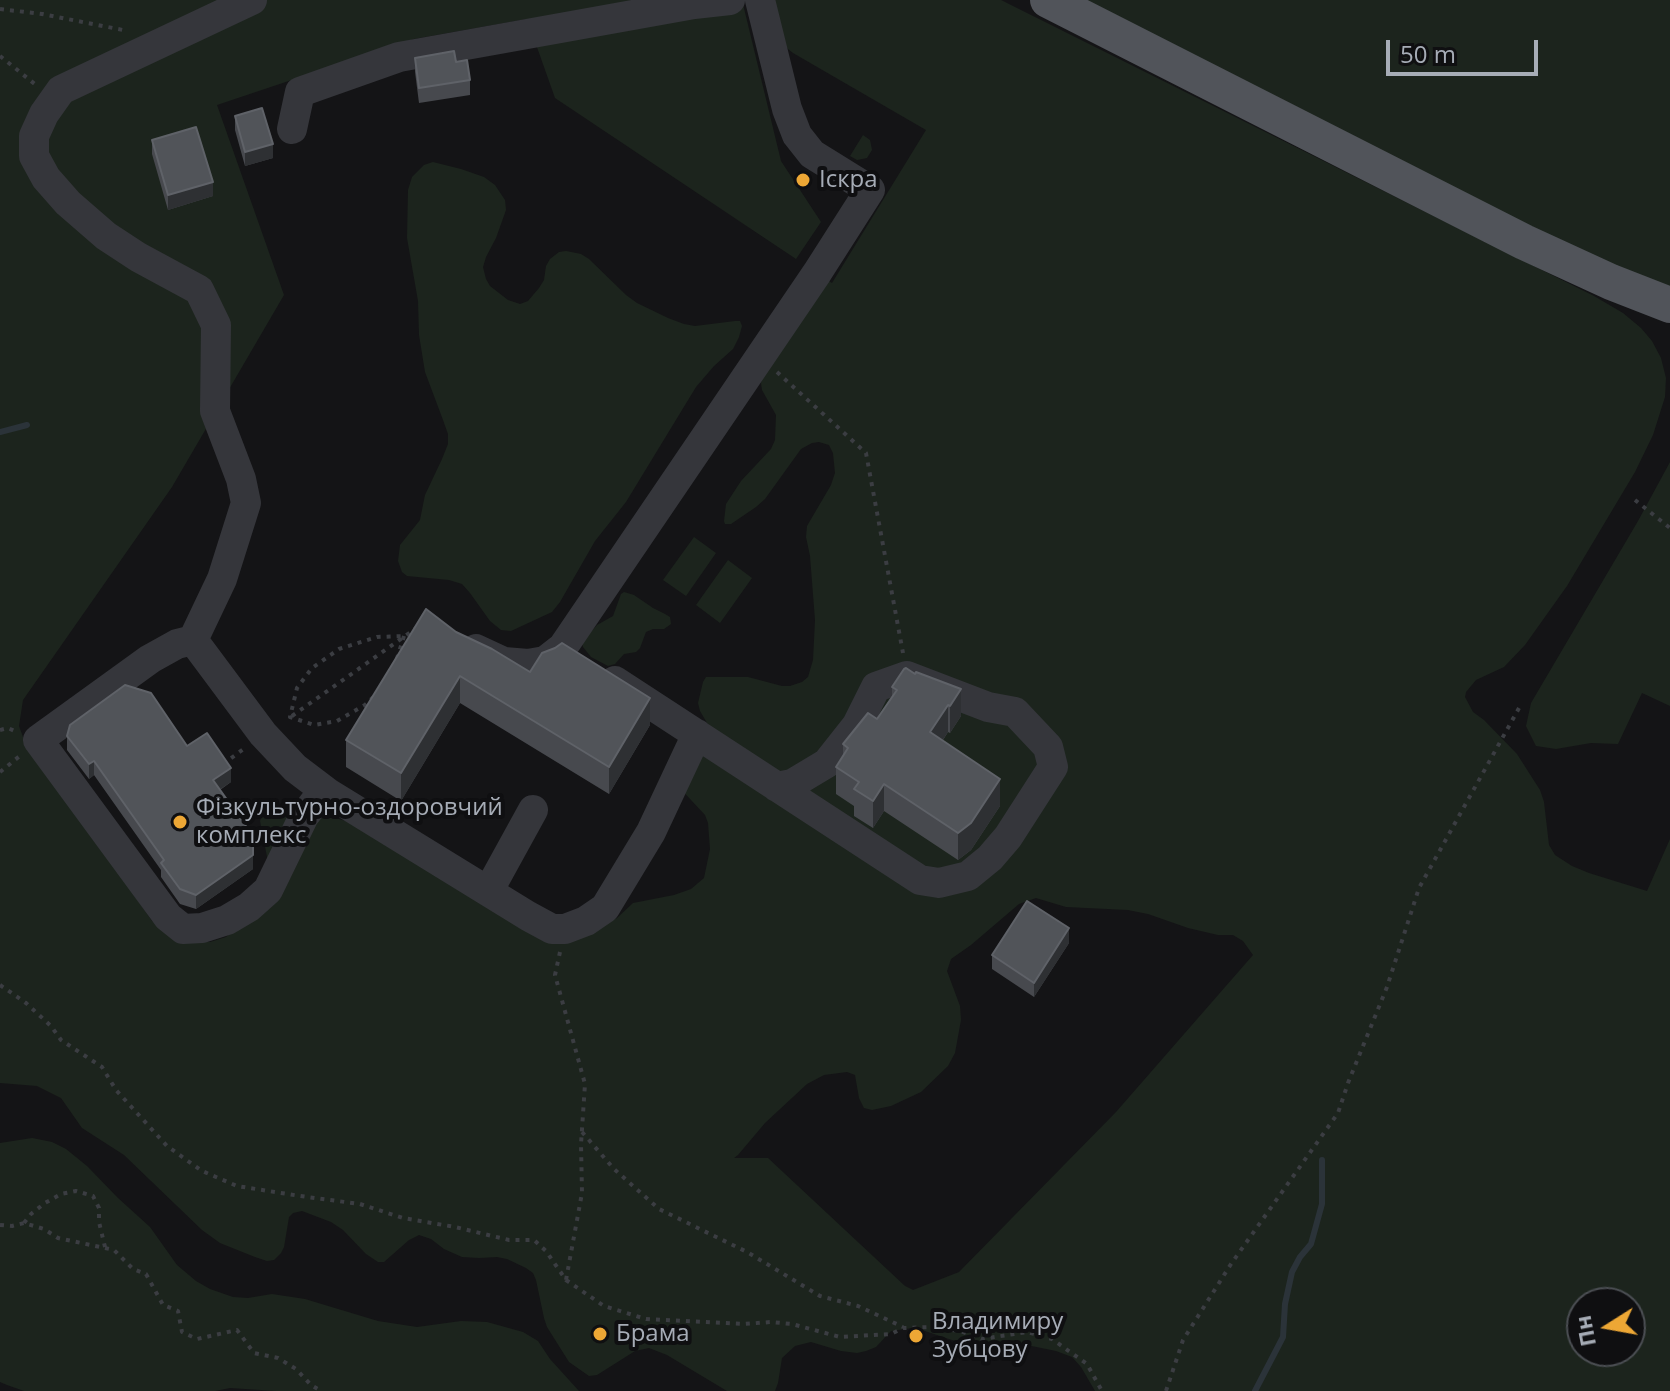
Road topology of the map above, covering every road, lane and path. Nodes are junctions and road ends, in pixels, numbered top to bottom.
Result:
1 (252, 0) edge
2 (730, 0) edge
3 (760, 0) edge
4 (1048, 0) edge
5 (690, 2) edge
6 (0, 9) edge
7 (169, 39) junction
8 (0, 56) edge
9 (61, 90) junction
10 (292, 129) dead end
11 (1670, 305) edge
12 (761, 357) junction
13 (1635, 500) dead end
14 (1670, 528) edge
15 (444, 627) joint
16 (404, 636) junction
17 (193, 640) junction
18 (563, 647) junction
19 (907, 676) junction
20 (1519, 708) dead end
21 (290, 717) junction
22 (697, 734) junction
23 (264, 735) junction
24 (220, 766) edge
25 (777, 787) junction
26 (324, 790) junction
27 (533, 810) dead end
28 (489, 890) junction
29 (565, 929) junction
30 (0, 985) edge
31 (582, 1132) junction
32 (24, 1223) junction
33 (0, 1225) edge
34 (105, 1248) junction
35 (566, 1280) junction
36 (903, 1328) junction
37 (321, 1391) edge
38 (1102, 1391) edge
39 (1166, 1391) edge

1 - 7 lane
2 - 5 lane
3 - 12 lane
4 - 11 main road
5 - 10 lane
6 - 7 path
7 - 9 lane
8 - 9 path
9 - 17 lane
12 - 18 lane
12 - 19 path
13 - 14 path
15 - 16 path
15 - 18 lane
16 - 21 path
16 - 21 path
16 - 21 path
17 - 23 lane
17 - 26 lane
18 - 22 lane
19 - 25 lane
19 - 25 lane
20 - 39 path
22 - 25 lane
22 - 29 lane
23 - 24 path
23 - 26 lane
26 - 28 lane
27 - 28 lane
28 - 29 lane
29 - 31 path
30 - 35 path
31 - 35 path
31 - 36 path
32 - 33 path
32 - 34 path
32 - 34 path
34 - 37 path
35 - 36 path
36 - 38 path

